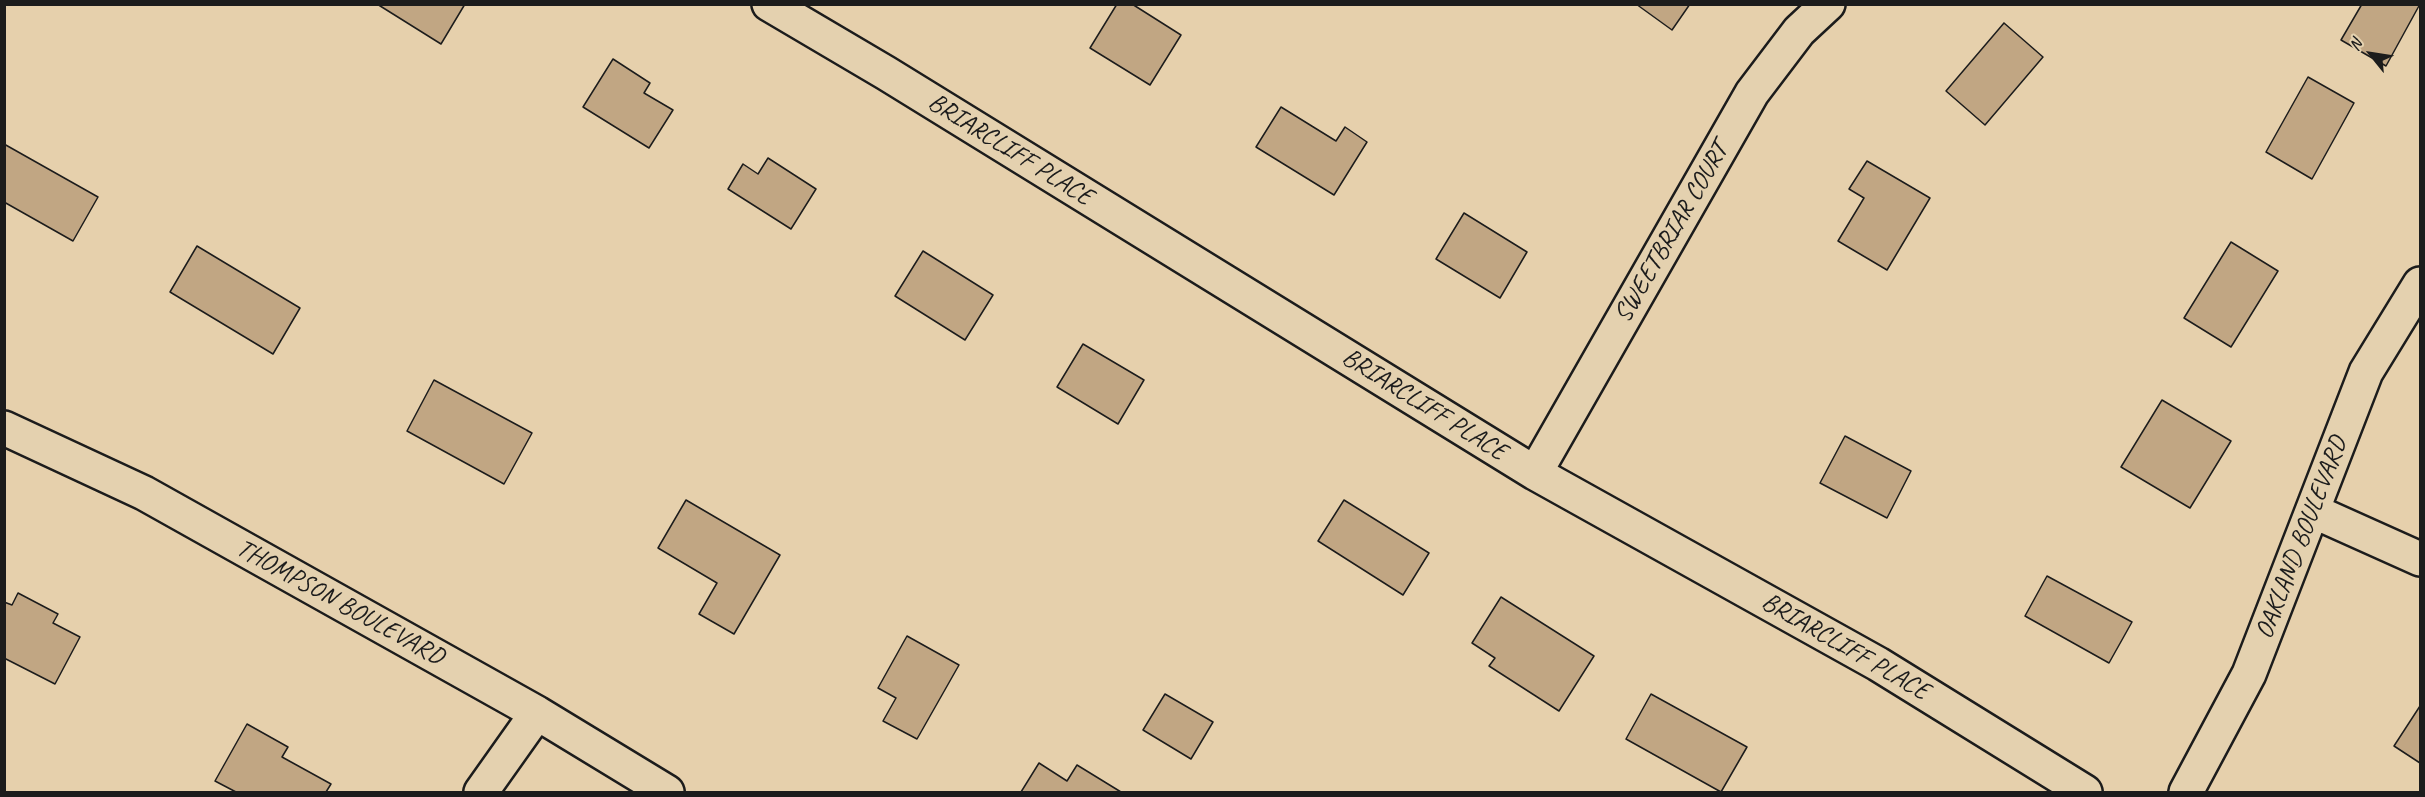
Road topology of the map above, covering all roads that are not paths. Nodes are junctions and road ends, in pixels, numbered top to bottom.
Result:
1 (770, 4) edge
2 (1828, 4) edge
3 (2421, 284) edge
4 (4, 428) edge
5 (1535, 473) junction
6 (2313, 511) junction
7 (2421, 559) edge
8 (537, 713) junction
9 (481, 792) edge
10 (667, 792) edge
11 (2085, 792) edge
12 (2186, 792) edge

1 - 5 street, BRIARCLIFF PLACE
2 - 5 street, SWEETBRIAR COURT
3 - 6 street, OAKLAND BOULEVARD
4 - 8 street, THOMPSON BOULEVARD
5 - 11 street, BRIARCLIFF PLACE
6 - 7 street
6 - 12 street, OAKLAND BOULEVARD
8 - 9 street
8 - 10 street, THOMPSON BOULEVARD

